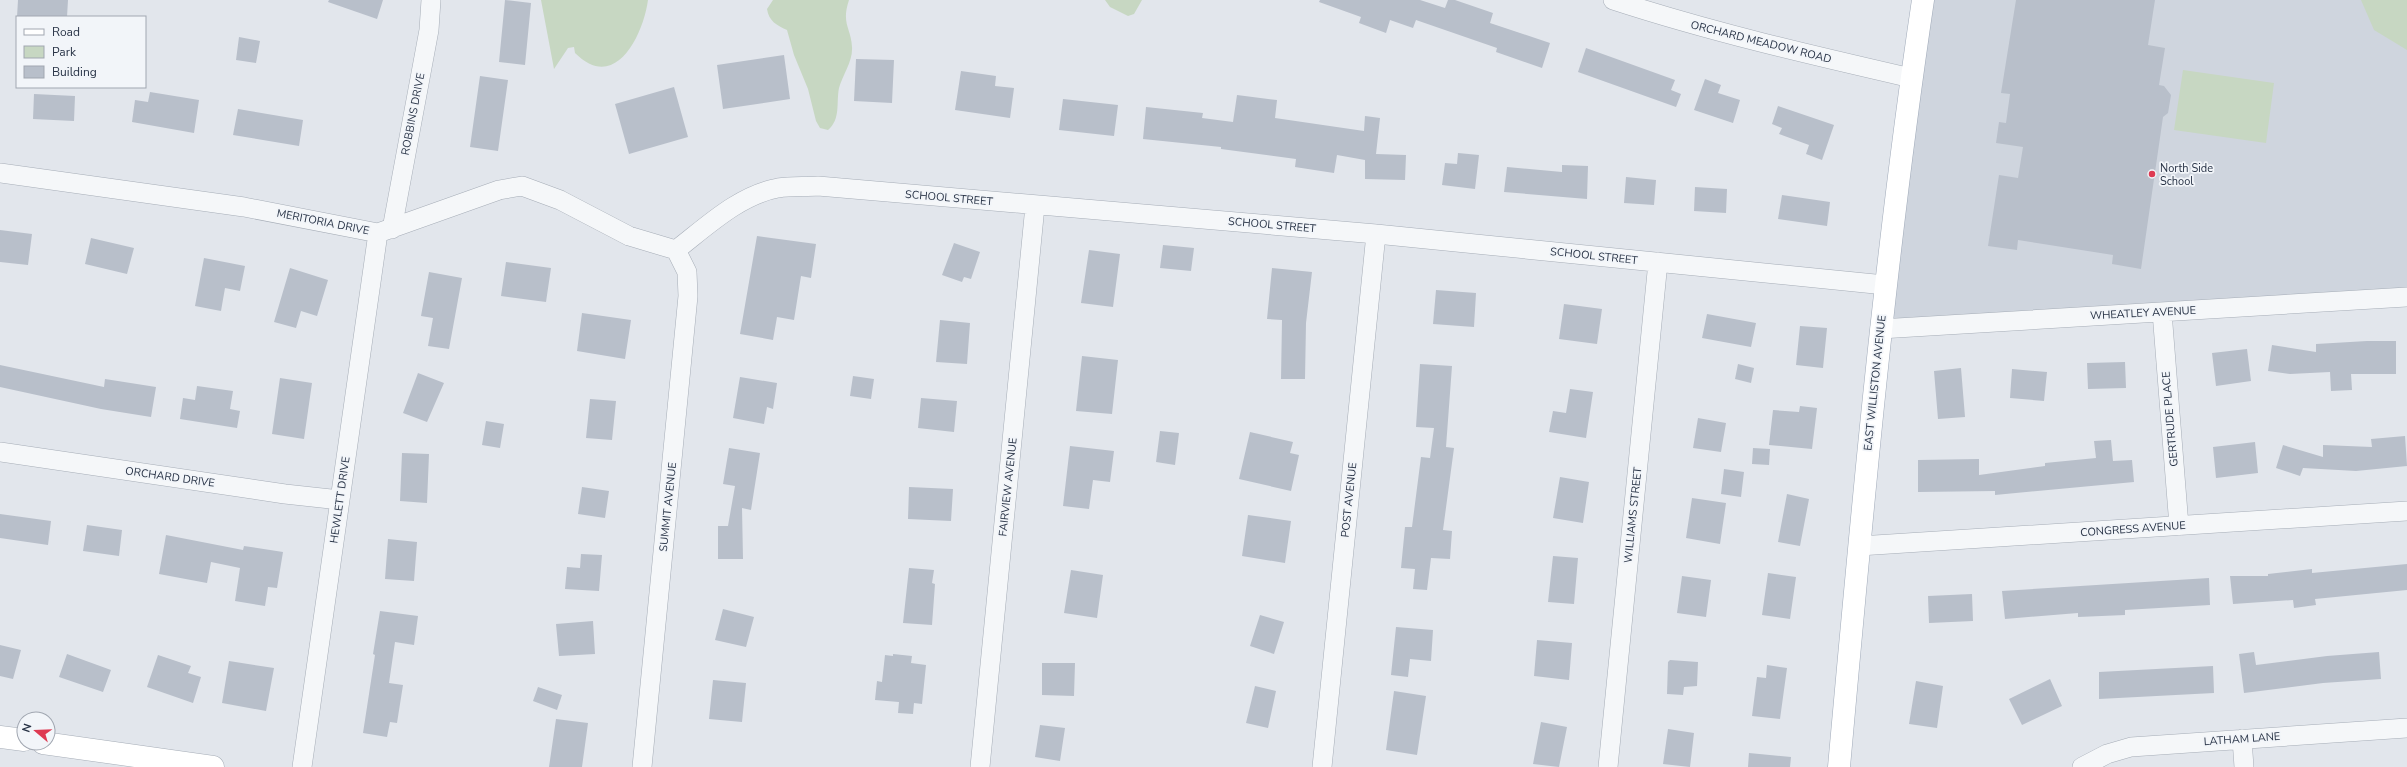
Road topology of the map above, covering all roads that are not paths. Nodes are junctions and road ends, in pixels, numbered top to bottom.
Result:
1 (431, 0) edge
2 (1613, 0) edge
3 (1923, 0) edge
4 (1911, 78) junction
5 (0, 173) edge
6 (1035, 206) junction
7 (385, 231) junction
8 (1376, 234) junction
9 (676, 250) junction
10 (1658, 262) junction
11 (1885, 285) junction
12 (2407, 297) edge
13 (2162, 312) junction
14 (1880, 328) junction
15 (0, 452) edge
16 (340, 500) junction
17 (2407, 511) edge
18 (2179, 526) junction
19 (1859, 546) junction
20 (2407, 728) edge
21 (0, 737) edge
22 (16, 739) edge
23 (2242, 739) junction
24 (56, 745) edge
25 (143, 762) edge
26 (214, 767) edge
27 (302, 767) edge
28 (642, 767) edge
29 (980, 767) edge
30 (1322, 767) edge
31 (1608, 767) edge
32 (1839, 767) edge
33 (2082, 767) edge
34 (2244, 767) edge

1 - 7 street, ROBBINS DRIVE
2 - 4 street, ORCHARD MEADOW ROAD
3 - 4 main road, EAST WILLISTON AVENUE
4 - 11 main road, EAST WILLISTON AVENUE
5 - 7 street, MERITORIA DRIVE
6 - 8 street, SCHOOL STREET
6 - 9 street, SCHOOL STREET
6 - 29 street, FAIRVIEW AVENUE
7 - 9 street
7 - 16 street, HEWLETT DRIVE
8 - 10 street, SCHOOL STREET
8 - 30 street, POST AVENUE
9 - 28 street, SUMMIT AVENUE
10 - 11 street, SCHOOL STREET
10 - 31 street, WILLIAMS STREET
11 - 14 main road, EAST WILLISTON AVENUE
12 - 13 street, WHEATLEY AVENUE
13 - 14 street, WHEATLEY AVENUE
13 - 18 street, GERTRUDE PLACE
14 - 19 main road, EAST WILLISTON AVENUE
15 - 16 street, ORCHARD DRIVE
16 - 27 street, HEWLETT DRIVE
17 - 18 street, CONGRESS AVENUE
18 - 19 street, CONGRESS AVENUE
19 - 32 main road, EAST WILLISTON AVENUE
20 - 23 street, LATHAM LANE
21 - 22 main road
23 - 33 street, LATHAM LANE
23 - 34 street
24 - 25 main road
25 - 26 main road

